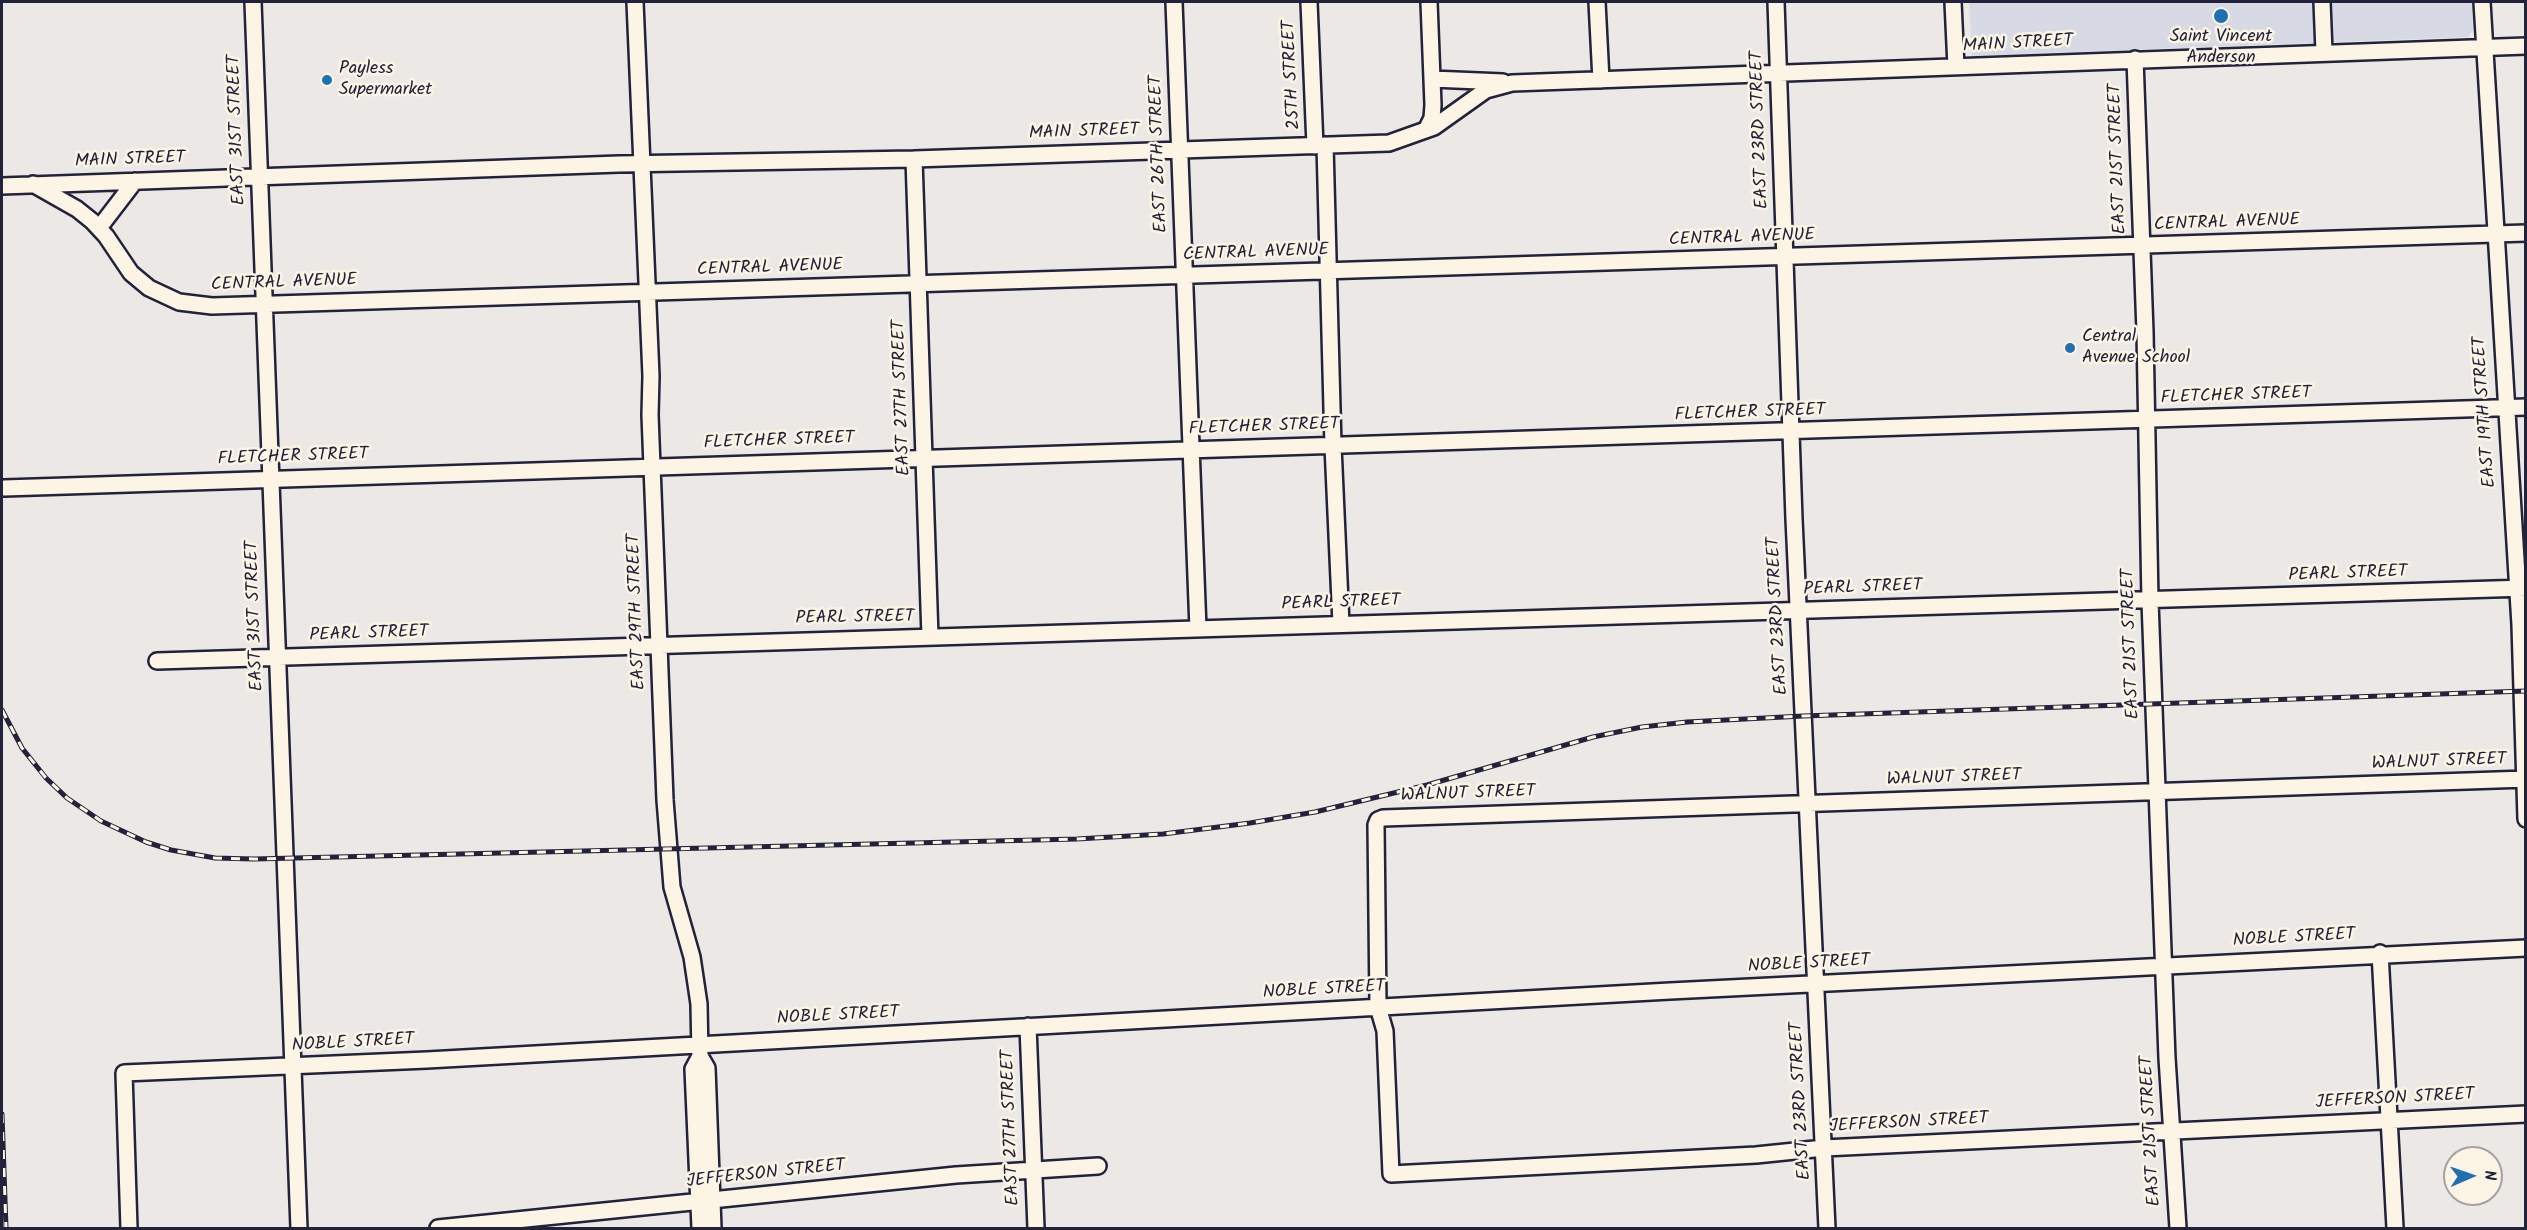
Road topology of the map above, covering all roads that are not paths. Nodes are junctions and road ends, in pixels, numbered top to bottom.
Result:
1 (253, 2) edge
2 (635, 2) edge
3 (1174, 2) edge
4 (1309, 2) edge
5 (1429, 2) edge
6 (1598, 2) edge
7 (1776, 2) edge
8 (1953, 2) edge
9 (2322, 2) edge
10 (2482, 2) edge
11 (2526, 46) edge
12 (2484, 47) junction
13 (2324, 52) junction
14 (2135, 59) junction
15 (1956, 67) junction
16 (1779, 73) junction
17 (1432, 79) junction
18 (1601, 80) junction
19 (1512, 83) junction
20 (1426, 130) junction
21 (1320, 146) junction
22 (1180, 149) junction
23 (914, 159) junction
24 (642, 164) junction
25 (260, 177) junction
26 (135, 181) junction
27 (33, 184) junction
28 (2, 186) edge
29 (99, 228) junction
30 (2526, 233) edge
31 (2495, 234) junction
32 (2142, 246) junction
33 (1784, 257) junction
34 (1329, 272) junction
35 (1184, 275) junction
36 (918, 284) junction
37 (646, 293) junction
38 (264, 303) junction
39 (2526, 407) edge
40 (2505, 408) junction
41 (2146, 420) junction
42 (1790, 432) junction
43 (1333, 446) junction
44 (1191, 450) junction
45 (924, 458) junction
46 (653, 465) junction
47 (271, 477) junction
48 (4, 488) dead end
49 (2522, 588) edge
50 (2150, 601) junction
51 (1798, 610) junction
52 (1341, 624) junction
53 (1198, 629) junction
54 (930, 637) junction
55 (659, 645) junction
56 (278, 658) junction
57 (157, 661) dead end
58 (2525, 779) edge
59 (2157, 792) junction
60 (1808, 803) junction
61 (2526, 819) edge
62 (2526, 948) edge
63 (2380, 953) junction
64 (2164, 966) junction
65 (1815, 984) junction
66 (1378, 1007) junction
67 (1028, 1026) junction
68 (700, 1050) junction
69 (293, 1067) junction
70 (2526, 1114) edge
71 (2389, 1119) junction
72 (2170, 1131) junction
73 (1824, 1148) junction
74 (1098, 1166) dead end
75 (1034, 1169) junction
76 (706, 1201) junction
77 (129, 1228) edge
78 (299, 1228) edge
79 (438, 1228) edge
80 (700, 1228) edge
81 (713, 1228) edge
82 (1036, 1228) edge
83 (1827, 1228) edge
84 (2178, 1228) edge
85 (2395, 1228) edge

1 - 25 street, EAST 31ST STREET
2 - 24 street, EAST 29TH STREET
3 - 22 street, EAST 26TH STREET
4 - 21 street, 25TH STREET
5 - 17 street
6 - 18 street
7 - 16 street, EAST 23RD STREET
8 - 15 street
9 - 13 street
10 - 12 street, EAST 19TH STREET
11 - 12 street, MAIN STREET
12 - 13 street, MAIN STREET
12 - 31 street, EAST 19TH STREET
13 - 14 street, MAIN STREET
14 - 15 street, MAIN STREET
14 - 32 street, EAST 21ST STREET
15 - 16 street, MAIN STREET
16 - 18 street, MAIN STREET
16 - 33 street, EAST 23RD STREET
17 - 19 street, MAIN STREET
17 - 20 street
18 - 19 street, MAIN STREET
19 - 20 street, MAIN STREET
20 - 21 street, MAIN STREET
21 - 22 street, MAIN STREET
21 - 34 street, 25TH STREET
22 - 23 street, MAIN STREET
22 - 35 street, EAST 26TH STREET
23 - 24 street, MAIN STREET
23 - 36 street, EAST 27TH STREET
24 - 25 street, MAIN STREET
24 - 37 street, EAST 29TH STREET
25 - 26 street, MAIN STREET
25 - 38 street, EAST 31ST STREET
26 - 27 street, MAIN STREET
26 - 29 street
27 - 28 street, MAIN STREET
27 - 29 street, CENTRAL AVENUE
29 - 38 street, CENTRAL AVENUE
30 - 31 street, CENTRAL AVENUE
31 - 32 street, CENTRAL AVENUE
31 - 40 street, EAST 19TH STREET
32 - 33 street, CENTRAL AVENUE
32 - 41 street, EAST 21ST STREET
33 - 34 street, CENTRAL AVENUE
33 - 42 street, EAST 23RD STREET
34 - 35 street, CENTRAL AVENUE
34 - 43 street, 25TH STREET
35 - 36 street, CENTRAL AVENUE
35 - 44 street, EAST 26TH STREET
36 - 37 street, CENTRAL AVENUE
36 - 45 street, EAST 27TH STREET
37 - 38 street, CENTRAL AVENUE
37 - 46 street, EAST 29TH STREET
38 - 47 street, EAST 31ST STREET
39 - 40 street, FLETCHER STREET
40 - 41 street, FLETCHER STREET
40 - 49 street, EAST 19TH STREET
41 - 42 street, FLETCHER STREET
41 - 50 street, EAST 21ST STREET
42 - 43 street, FLETCHER STREET
42 - 51 street, EAST 23RD STREET
43 - 44 street, FLETCHER STREET
43 - 52 street, 25TH STREET
44 - 45 street, FLETCHER STREET
44 - 53 street, EAST 26TH STREET
45 - 46 street, FLETCHER STREET
45 - 54 street, EAST 27TH STREET
46 - 47 street, FLETCHER STREET
46 - 55 street, EAST 29TH STREET
47 - 48 street, FLETCHER STREET
47 - 56 street, EAST 31ST STREET
49 - 50 street, PEARL STREET
49 - 58 street, EAST 19TH STREET
50 - 51 street, PEARL STREET
50 - 59 street, EAST 21ST STREET
51 - 52 street, PEARL STREET
51 - 60 street, EAST 23RD STREET
52 - 53 street, PEARL STREET
53 - 54 street, PEARL STREET
54 - 55 street, PEARL STREET
55 - 56 street, PEARL STREET
55 - 68 street, EAST 29TH STREET
56 - 57 street, PEARL STREET
56 - 69 street, EAST 31ST STREET
58 - 59 street, WALNUT STREET
58 - 61 street, EAST 19TH STREET
59 - 60 street, WALNUT STREET
59 - 64 street, EAST 21ST STREET
60 - 65 street, EAST 23RD STREET
60 - 66 street, WALNUT STREET
62 - 63 street, NOBLE STREET
63 - 64 street, NOBLE STREET
63 - 71 street
64 - 65 street, NOBLE STREET
64 - 72 street, EAST 21ST STREET
65 - 66 street, NOBLE STREET
65 - 73 street, EAST 23RD STREET
66 - 67 street, NOBLE STREET
66 - 73 street, JEFFERSON STREET
67 - 68 street, NOBLE STREET
67 - 75 street, EAST 27TH STREET
68 - 69 street, NOBLE STREET
68 - 76 street, EAST 29TH STREET
69 - 77 street, NOBLE STREET
69 - 78 street, EAST 31ST STREET
70 - 71 street, JEFFERSON STREET
71 - 72 street, JEFFERSON STREET
71 - 85 street
72 - 73 street, JEFFERSON STREET
72 - 84 street, EAST 21ST STREET
73 - 83 street, EAST 23RD STREET
74 - 75 street, JEFFERSON STREET
75 - 76 street, JEFFERSON STREET
75 - 82 street, EAST 27TH STREET
76 - 79 street, JEFFERSON STREET
76 - 80 street, EAST 29TH STREET
76 - 81 street, EAST 29TH STREET

